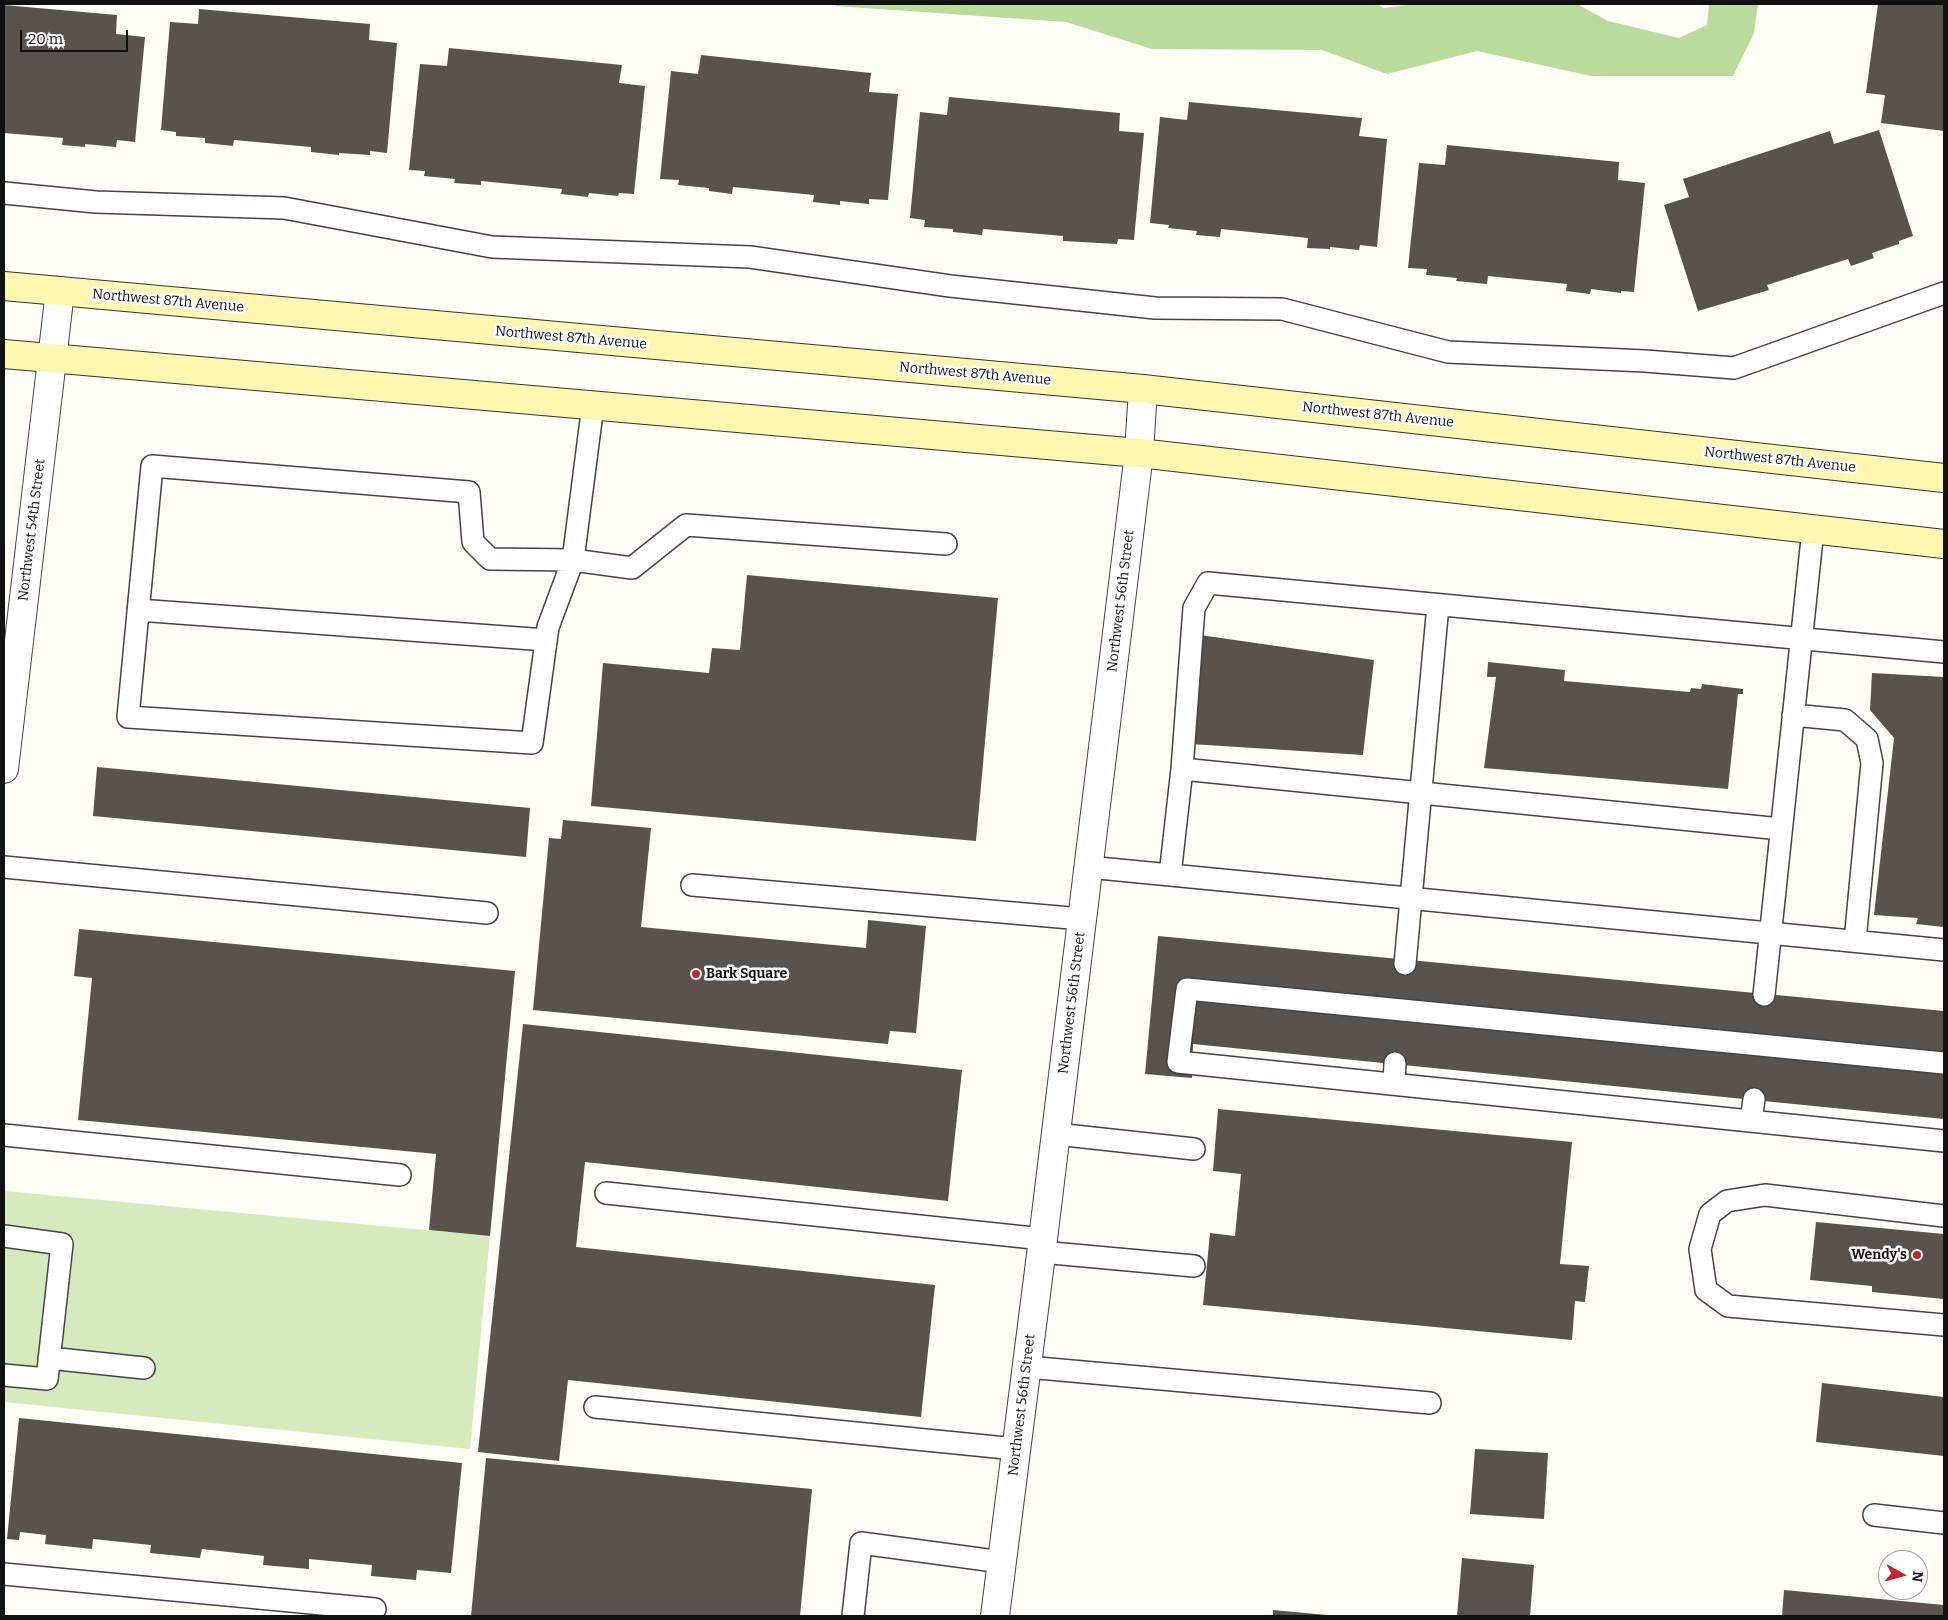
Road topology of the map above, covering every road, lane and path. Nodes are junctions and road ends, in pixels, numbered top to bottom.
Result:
1 (4, 193) edge
2 (4, 286) edge
3 (60, 291) junction
4 (1944, 293) edge
5 (4, 354) edge
6 (53, 359) junction
7 (1143, 389) junction
8 (593, 405) junction
9 (1139, 453) junction
10 (1944, 478) edge
11 (1813, 529) junction
12 (946, 544) dead end
13 (1944, 544) edge
14 (573, 560) junction
15 (1438, 605) junction
16 (138, 610) junction
17 (1801, 638) junction
18 (546, 640) junction
19 (1944, 652) edge
20 (1793, 715) junction
21 (4, 769) edge
22 (1182, 769) junction
23 (1421, 793) junction
24 (1781, 829) junction
25 (4, 867) edge
26 (1088, 867) junction
27 (1170, 875) junction
28 (692, 885) dead end
29 (1411, 898) junction
30 (487, 913) dead end
31 (1082, 919) junction
32 (1770, 933) junction
33 (1855, 941) junction
34 (1944, 950) edge
35 (1405, 964) dead end
36 (1764, 995) dead end
37 (1944, 1064) edge
38 (1754, 1099) dead end
39 (1751, 1121) junction
40 (1056, 1134) junction
41 (4, 1135) edge
42 (1944, 1141) edge
43 (1194, 1149) dead end
44 (400, 1175) dead end
45 (606, 1193) dead end
46 (1944, 1216) edge
47 (4, 1236) edge
48 (1042, 1246) junction
49 (1194, 1266) dead end
50 (1944, 1325) edge
51 (50, 1358) junction
52 (1027, 1367) junction
53 (144, 1368) dead end
54 (4, 1375) edge
55 (1430, 1403) dead end
56 (595, 1407) dead end
57 (1016, 1449) junction
58 (1874, 1515) dead end
59 (1944, 1523) edge
60 (1002, 1562) junction
61 (4, 1574) edge
62 (375, 1609) dead end
63 (853, 1616) edge
64 (995, 1616) edge

1 - 4 lane
2 - 3 main road, Northwest 87th Avenue
3 - 6 street, Northwest 54th Street
3 - 7 main road, Northwest 87th Avenue
5 - 6 main road
6 - 8 main road
6 - 21 street, Northwest 54th Street
7 - 9 street, Northwest 56th Street
7 - 10 main road, Northwest 87th Avenue
8 - 9 main road
8 - 14 lane
9 - 11 main road
9 - 26 street, Northwest 56th Street
11 - 13 main road
11 - 17 lane
12 - 14 lane
14 - 16 lane
14 - 18 lane
15 - 17 lane
15 - 22 lane
15 - 23 lane
16 - 18 lane
16 - 18 lane
17 - 19 lane
17 - 20 lane
20 - 24 lane
20 - 33 lane
22 - 23 lane
22 - 27 lane
23 - 24 lane
23 - 29 lane
24 - 32 lane
25 - 30 lane
26 - 27 lane
26 - 31 street, Northwest 56th Street
27 - 29 lane
28 - 31 lane
29 - 32 lane
29 - 35 lane
31 - 40 street, Northwest 56th Street
32 - 33 lane
32 - 36 lane
33 - 34 lane
37 - 39 lane
38 - 39 lane
39 - 42 lane
40 - 43 lane
40 - 48 street, Northwest 56th Street
41 - 44 lane
45 - 48 lane
46 - 50 lane
47 - 51 lane
48 - 49 lane
48 - 52 street, Northwest 56th Street
51 - 53 lane
51 - 54 lane
52 - 55 lane
52 - 57 street, Northwest 56th Street
56 - 57 lane
57 - 60 street, Northwest 56th Street
58 - 59 lane
60 - 63 lane
60 - 64 street, Northwest 56th Street
61 - 62 lane

